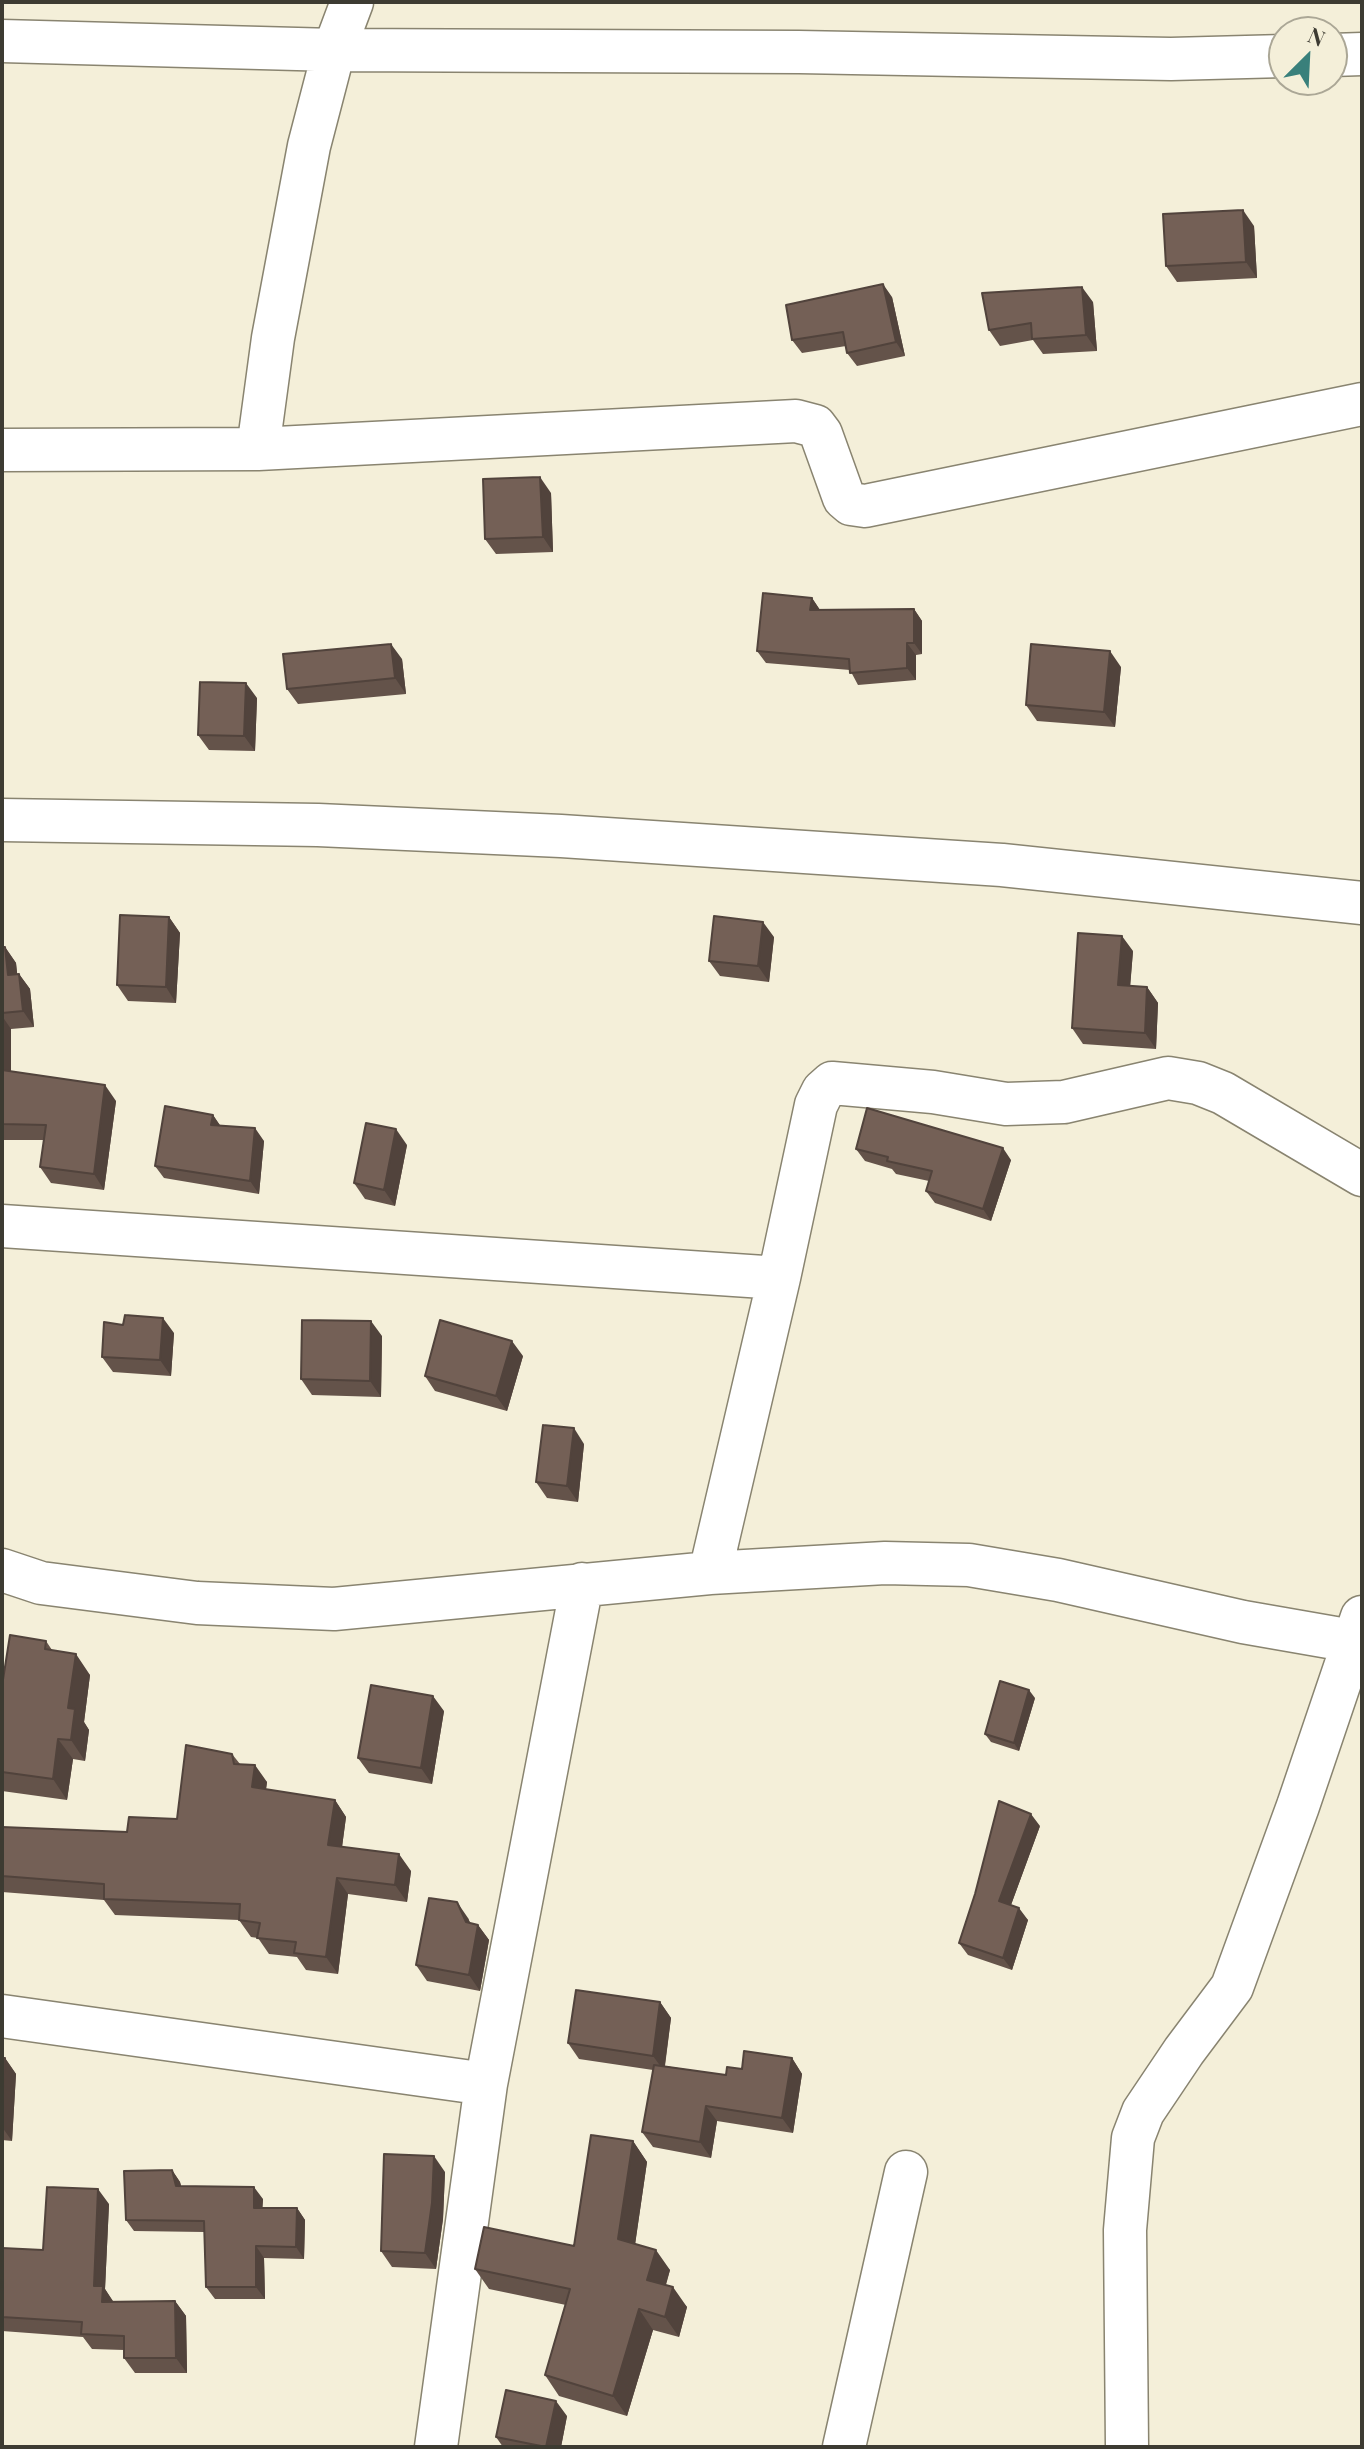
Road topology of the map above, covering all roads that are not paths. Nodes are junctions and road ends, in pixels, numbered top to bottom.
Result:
1 (352, 2) edge
2 (2, 41) edge
3 (334, 50) junction
4 (1268, 56) edge
5 (1362, 404) edge
6 (258, 449) junction
7 (2, 450) edge
8 (2, 820) edge
9 (1362, 903) edge
10 (1362, 1175) edge
11 (2, 1226) edge
12 (779, 1278) junction
13 (2, 1570) edge
14 (710, 1573) junction
15 (582, 1584) junction
16 (1357, 1629) edge
17 (1348, 1704) edge
18 (2, 2016) edge
19 (486, 2084) junction
20 (906, 2172) dead end
21 (436, 2447) edge
22 (844, 2447) edge
23 (1127, 2447) edge

1 - 3 street
2 - 3 street
3 - 4 street
3 - 6 street
5 - 6 street
6 - 7 street
8 - 9 street
10 - 12 street
11 - 12 street
12 - 14 street
13 - 15 street
14 - 15 street
14 - 16 street
15 - 19 street
16 - 17 street
17 - 23 street
18 - 19 street
19 - 21 street
20 - 22 street

